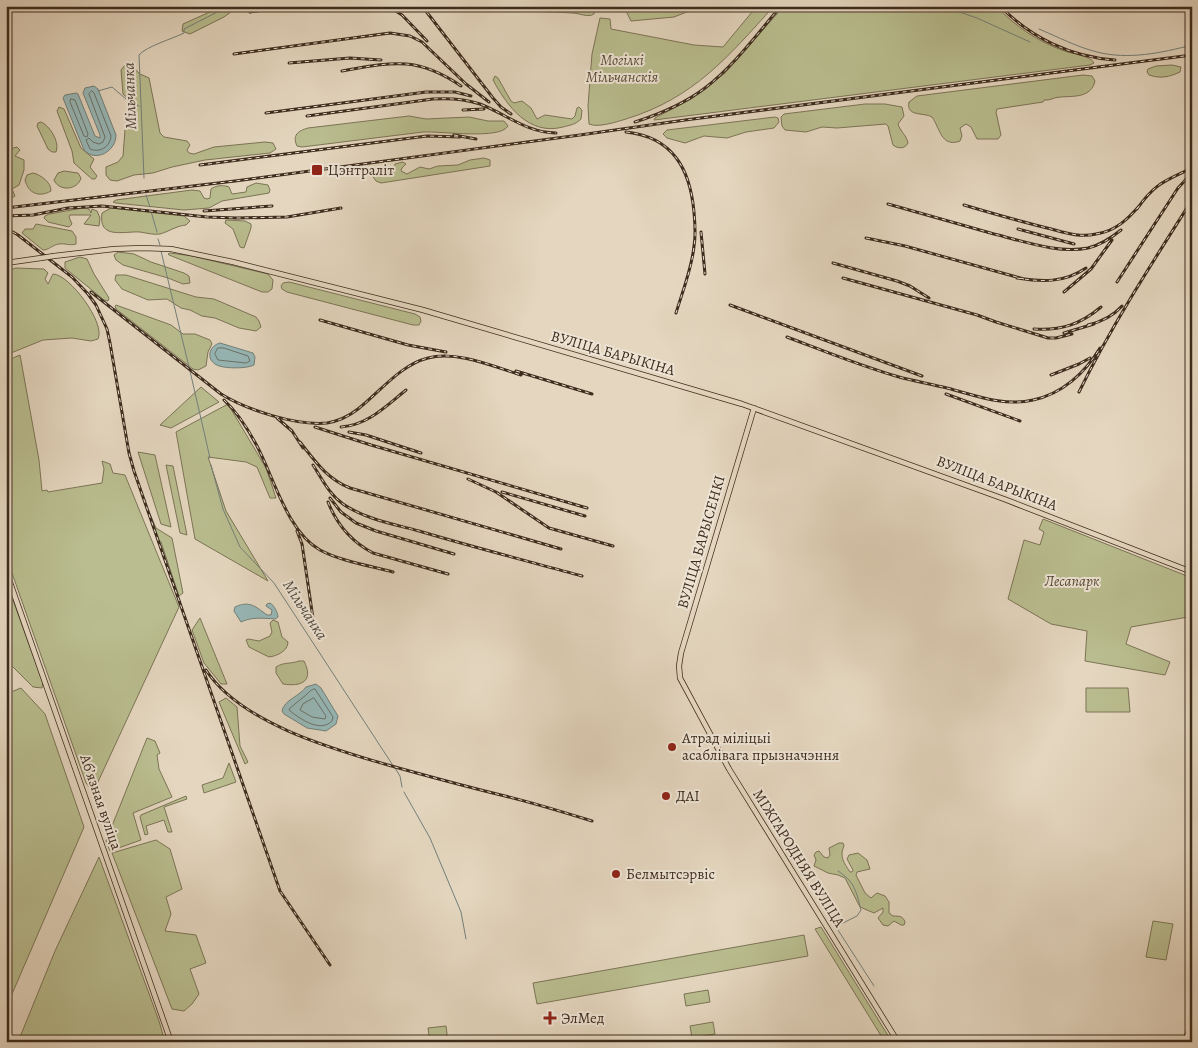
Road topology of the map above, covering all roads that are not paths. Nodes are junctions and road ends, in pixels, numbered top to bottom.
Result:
1 (6, 263) edge
2 (754, 408) junction
3 (6, 571) edge
4 (1192, 572) edge
5 (683, 684) joint
6 (1192, 1021) edge
7 (171, 1042) edge
8 (898, 1042) edge
9 (1185, 1042) edge

1 - 2 main road, ВУЛІЦА БАРЫКІНА, bridge
2 - 4 main road, ВУЛІЦА БАРЫКІНА
2 - 5 main road, ВУЛІЦА БАРЫСЕНКІ
3 - 7 main road, Абʼязная вуліца
5 - 8 main road, МІЖГАРОДНЯЯ ВУЛІЦА
6 - 9 main road

